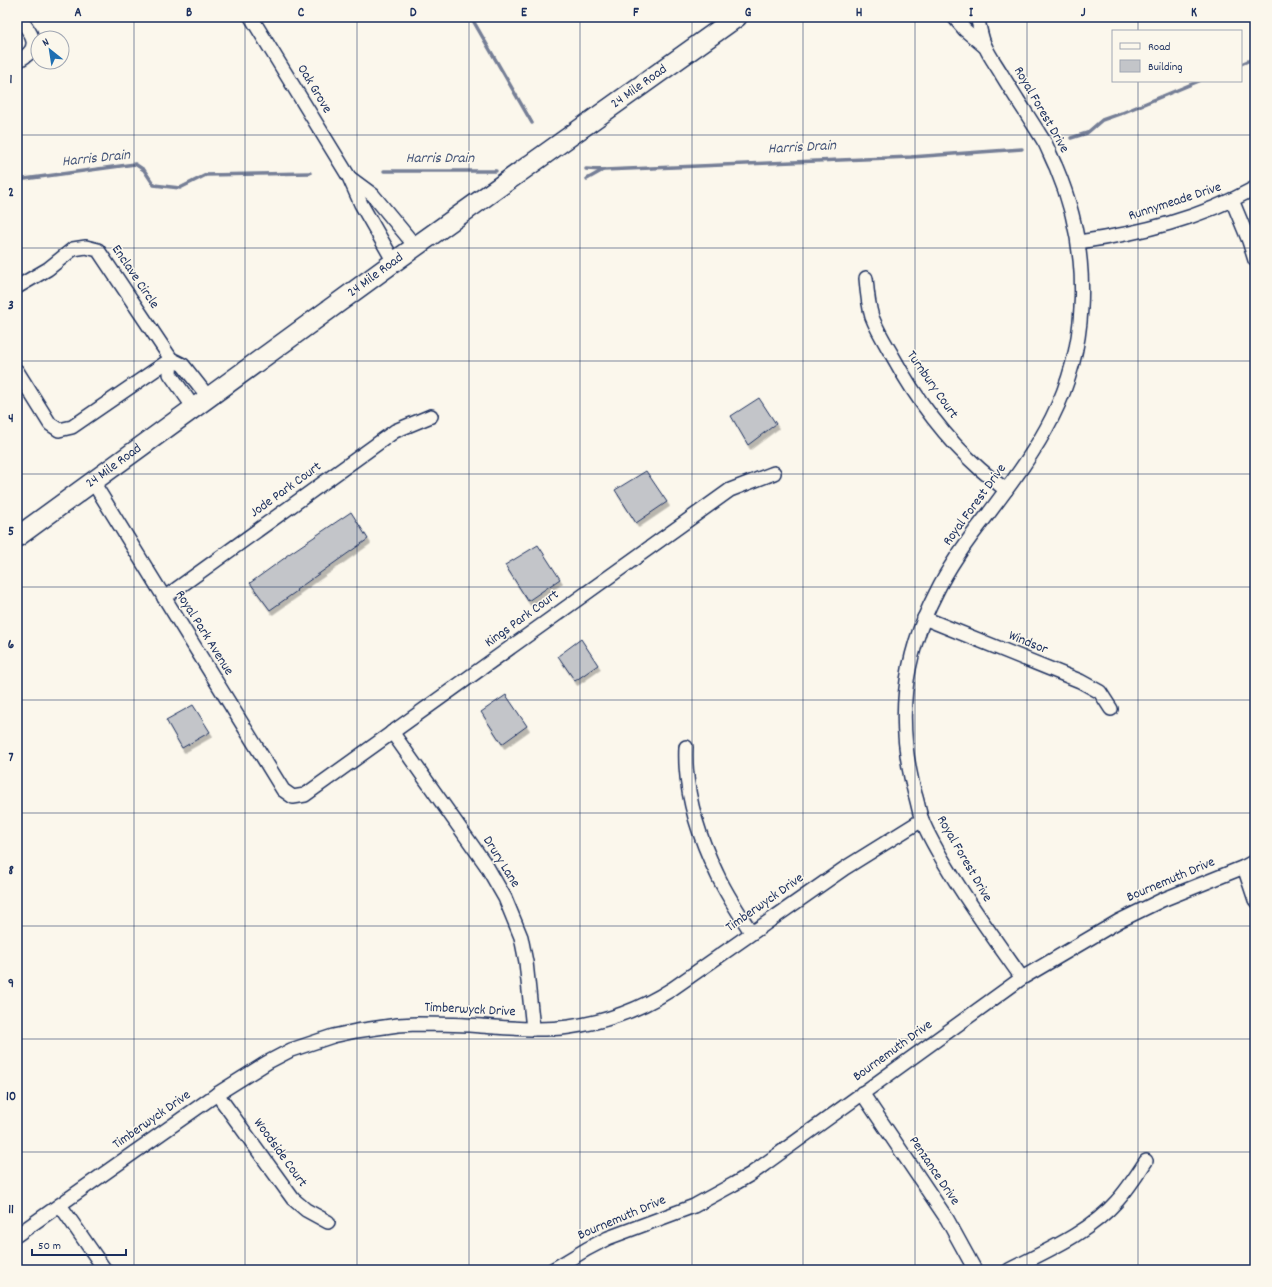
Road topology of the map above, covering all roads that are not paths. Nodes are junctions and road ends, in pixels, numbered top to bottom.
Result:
1 (19, 17) edge
2 (251, 17) edge
3 (737, 17) edge
4 (954, 17) edge
5 (977, 17) edge
6 (984, 46) junction
7 (17, 61) edge
8 (349, 177) junction
9 (1255, 188) edge
10 (1232, 200) junction
11 (1078, 242) junction
12 (416, 247) junction
13 (1255, 260) edge
14 (394, 262) junction
15 (866, 278) dead end
16 (17, 287) edge
17 (171, 358) junction
18 (17, 371) edge
19 (201, 403) junction
20 (431, 416) dead end
21 (774, 473) dead end
22 (93, 482) junction
23 (1006, 490) junction
24 (17, 537) edge
25 (164, 598) junction
26 (924, 618) junction
27 (1111, 709) dead end
28 (392, 732) junction
29 (686, 747) dead end
30 (293, 797) joint
31 (922, 820) junction
32 (1249, 864) edge
33 (1255, 900) edge
34 (751, 932) junction
35 (1022, 978) junction
36 (533, 1029) junction
37 (862, 1093) junction
38 (217, 1094) junction
39 (1146, 1161) dead end
40 (60, 1205) junction
41 (328, 1222) dead end
42 (17, 1235) edge
43 (105, 1270) edge
44 (552, 1270) edge
45 (975, 1270) edge
46 (1009, 1270) edge

1 - 7 street
2 - 8 street, Oak Grove
3 - 12 street, 24 Mile Road
4 - 6 street
5 - 6 street
6 - 11 street, Royal Forest Drive
8 - 12 street, Oak Grove
8 - 14 street, Oak Grove
9 - 10 street, Runnymeade Drive
10 - 11 street, Runnymeade Drive
10 - 13 street
11 - 23 street, Royal Forest Drive
12 - 14 street, 24 Mile Road
14 - 19 street, 24 Mile Road
15 - 23 street, Turnbury Court
16 - 17 street, Enclave Circle
17 - 18 street
17 - 19 street, Enclave Circle
17 - 19 street
19 - 22 street, 24 Mile Road
20 - 25 street, Jode Park Court
21 - 28 street, Kings Park Court
22 - 24 street, 24 Mile Road
22 - 25 street, Royal Park Avenue
23 - 26 street, Royal Forest Drive
25 - 30 street, Royal Park Avenue
26 - 27 street, Windsor
26 - 31 street, Royal Forest Drive
28 - 30 street, Kings Park Court
28 - 36 street, Drury Lane
29 - 34 street
31 - 34 street, Timberwyck Drive
31 - 35 street, Royal Forest Drive
32 - 33 street
32 - 35 street, Bournemuth Drive
34 - 36 street, Timberwyck Drive
35 - 37 street, Bournemuth Drive
36 - 38 street, Timberwyck Drive
37 - 44 street, Bournemuth Drive
37 - 45 street, Penzance Drive
38 - 40 street, Timberwyck Drive
38 - 41 street, Woodside Court
39 - 46 street
40 - 42 street, Timberwyck Drive
40 - 43 street

